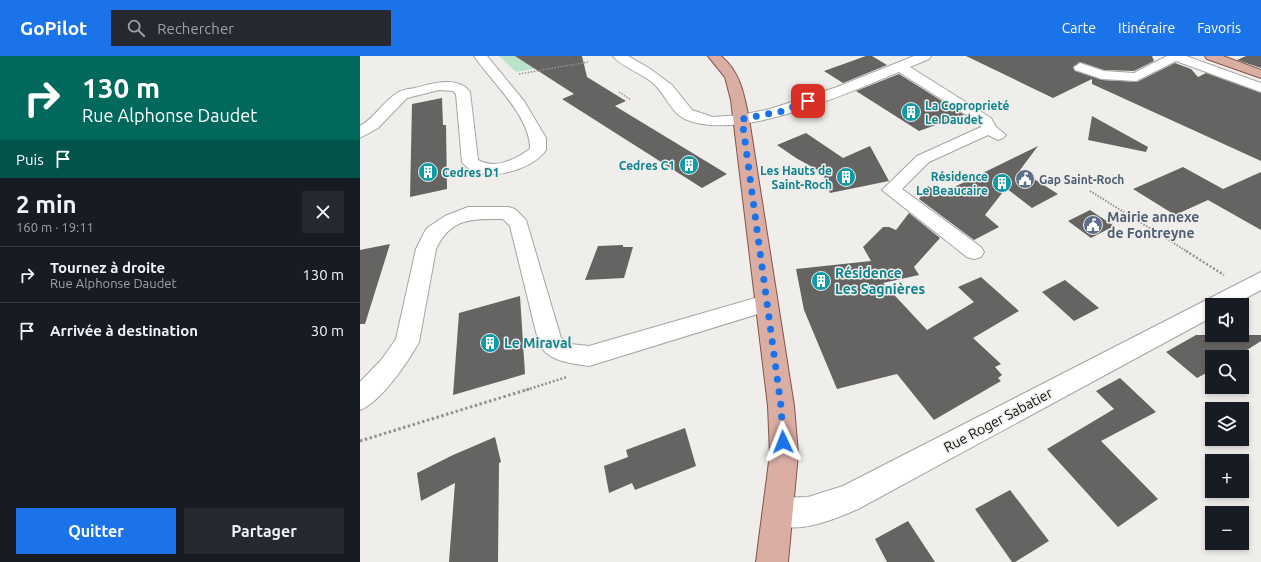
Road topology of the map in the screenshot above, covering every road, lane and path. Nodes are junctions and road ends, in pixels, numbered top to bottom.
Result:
1 (480, 56) edge
2 (619, 56) edge
3 (714, 56) edge
4 (925, 56) edge
5 (1176, 56) edge
6 (1211, 56) edge
7 (588, 62) dead end
8 (899, 66) junction
9 (1080, 67) dead end
10 (514, 74) dead end
11 (1261, 74) edge
12 (1261, 88) edge
13 (620, 92) dead end
14 (631, 100) dead end
15 (742, 119) junction
16 (360, 133) edge
17 (1090, 191) dead end
18 (974, 252) dead end
19 (1253, 285) edge
20 (1228, 298) edge
21 (766, 303) junction
22 (1205, 311) edge
23 (516, 392) dead end
24 (360, 399) edge
25 (360, 441) edge
26 (778, 513) junction
27 (772, 562) edge

1 - 16 street
2 - 15 street
3 - 15 main road
4 - 8 street
5 - 9 street
5 - 12 street
6 - 11 main road
7 - 10 path
8 - 15 street
8 - 18 street
13 - 14 path
15 - 21 main road
17 - 19 path
19 - 20 street
21 - 24 street
21 - 26 main road
22 - 26 street, Rue Roger Sabatier
23 - 25 path
26 - 27 main road

